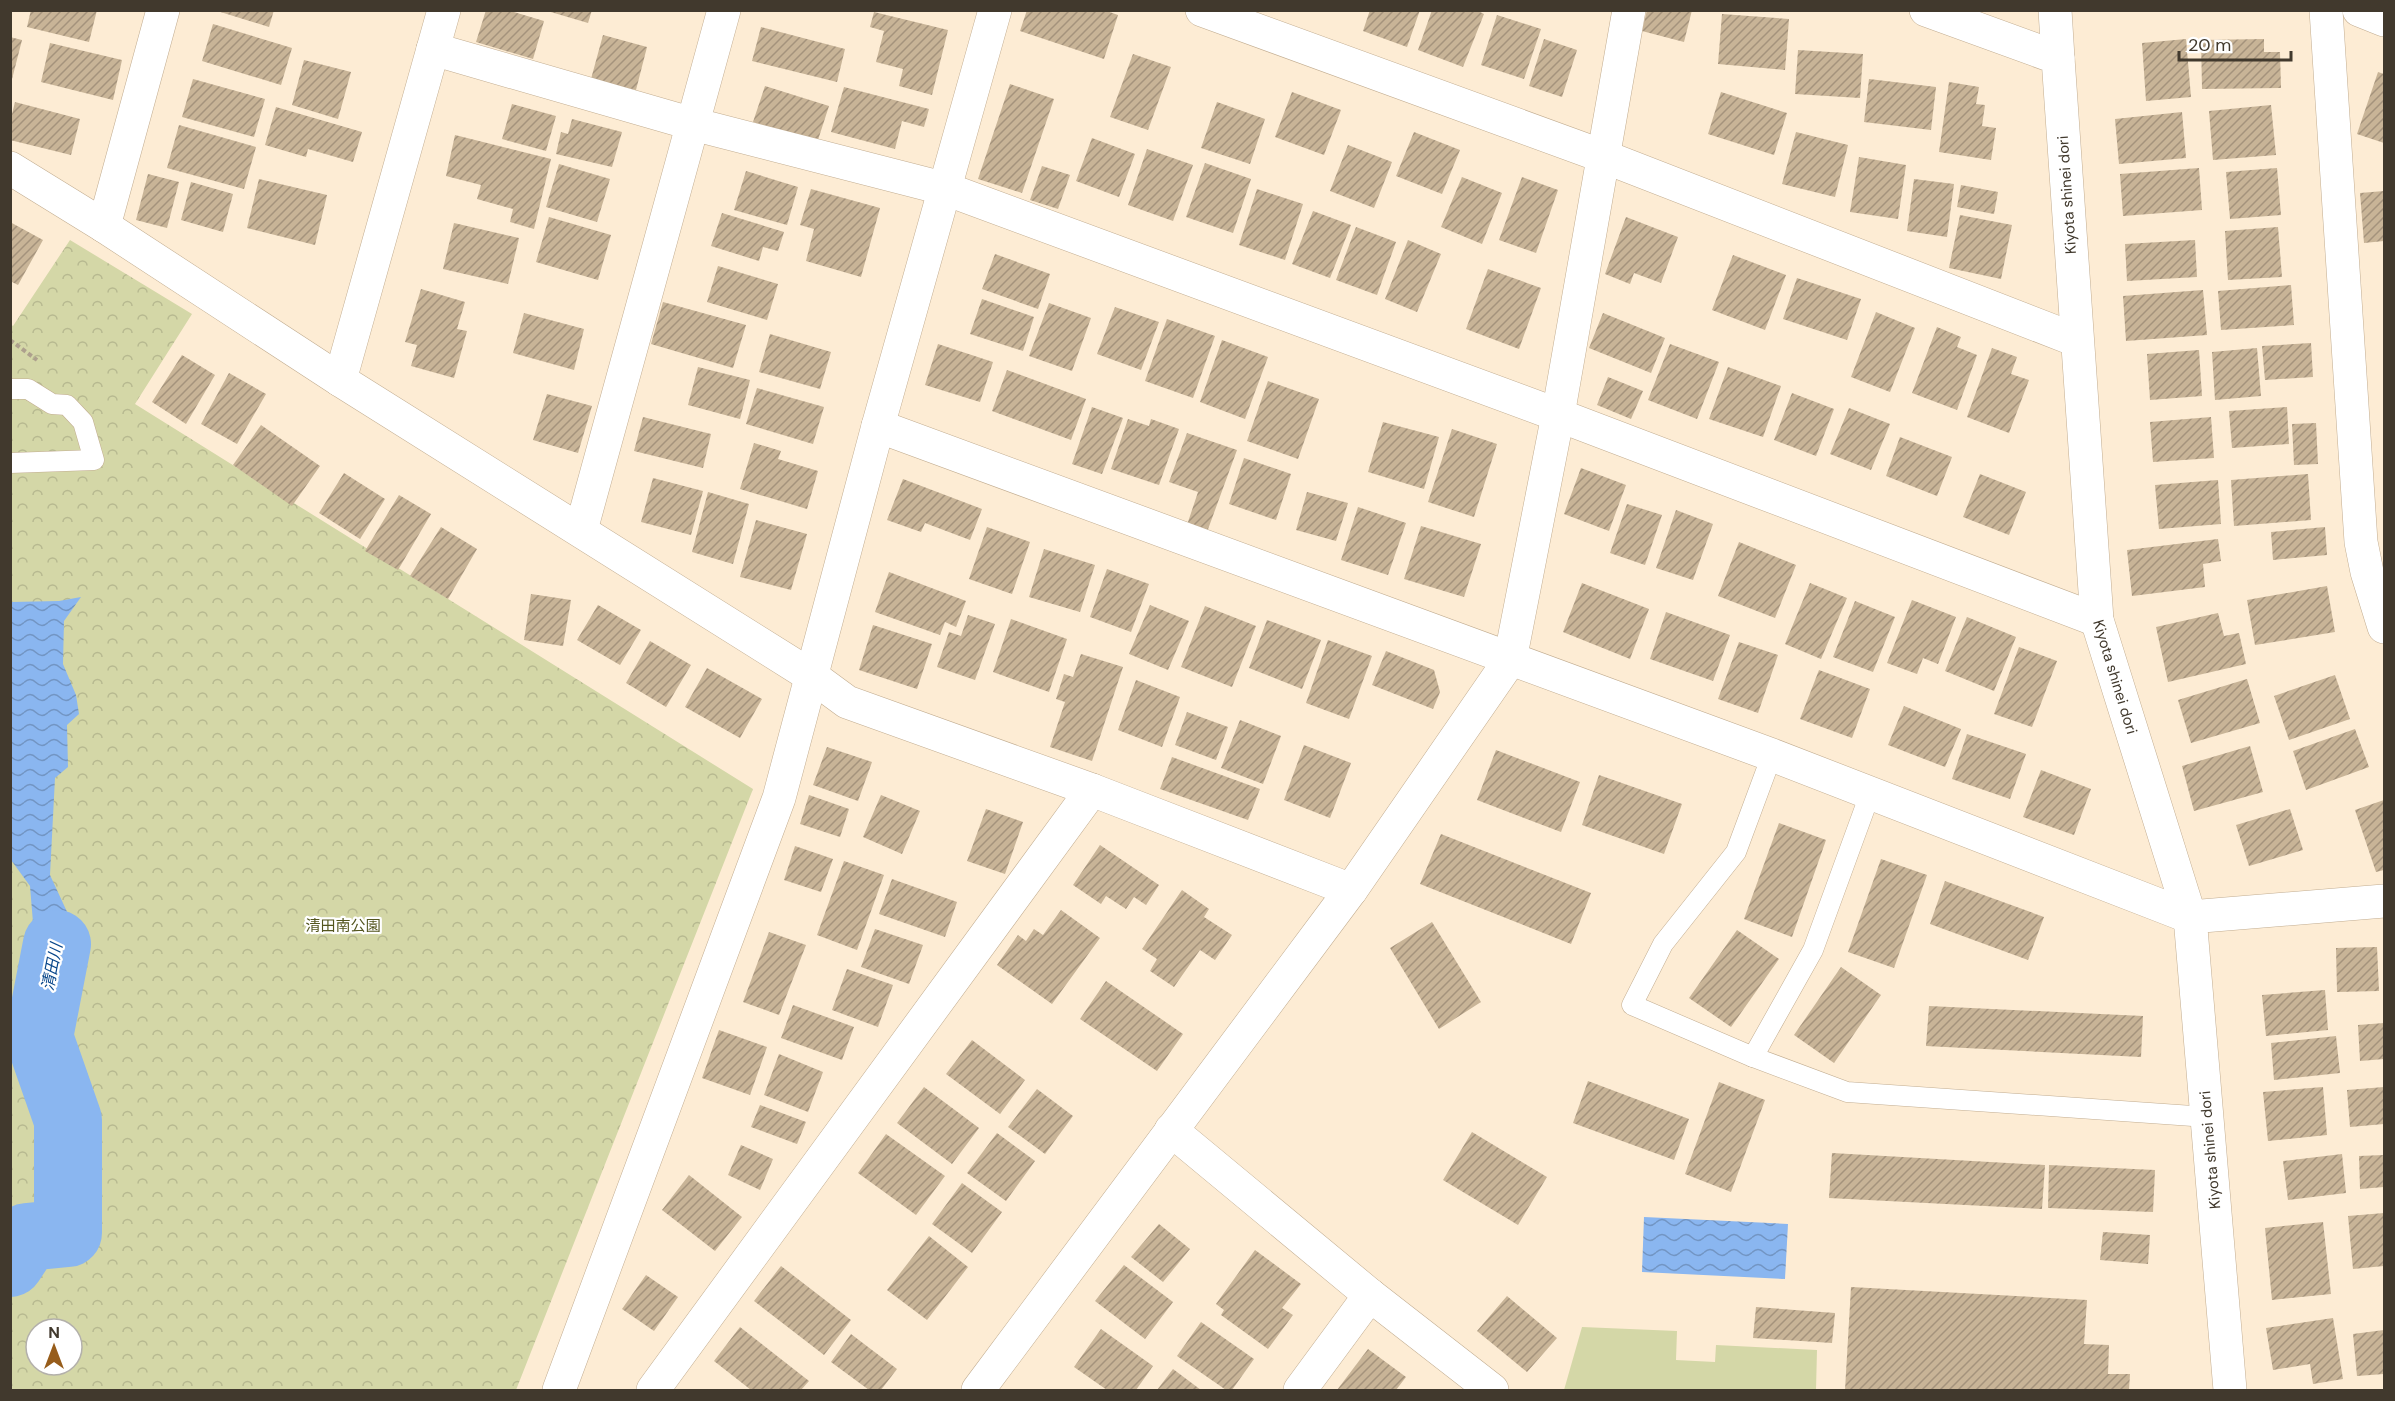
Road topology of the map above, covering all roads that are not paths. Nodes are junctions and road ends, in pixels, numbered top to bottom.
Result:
1 (163, 10) edge
2 (444, 10) edge
3 (724, 10) edge
4 (995, 10) edge
5 (1202, 10) edge
6 (1629, 10) edge
7 (1926, 10) edge
8 (2055, 10) edge
9 (2326, 10) edge
10 (2359, 10) edge
11 (2385, 20) edge
12 (433, 49) junction
13 (2058, 58) junction
14 (693, 124) junction
15 (1605, 157) junction
16 (10, 168) edge
17 (946, 189) junction
18 (104, 226) junction
19 (2076, 340) junction
20 (340, 380) junction
21 (10, 388) edge
22 (1558, 415) junction
23 (878, 426) junction
24 (10, 463) edge
25 (581, 530) junction
26 (2376, 571) edge
27 (2097, 620) junction
28 (2385, 627) edge
29 (1510, 660) junction
30 (813, 677) junction
31 (1772, 755) junction
32 (1092, 790) junction
33 (1870, 794) junction
34 (1351, 890) junction
35 (2385, 901) edge
36 (2190, 917) junction
37 (1752, 1057) junction
38 (2207, 1117) junction
39 (1171, 1130) junction
40 (1370, 1295) junction
41 (559, 1390) edge
42 (653, 1390) edge
43 (978, 1390) edge
44 (1300, 1390) edge
45 (1492, 1390) edge
46 (2230, 1390) edge

1 - 18 street
2 - 12 street
3 - 14 street
4 - 17 street
5 - 15 street
6 - 15 street
7 - 13 street
8 - 13 street, Kiyota shinei dori
9 - 26 street
10 - 11 street
12 - 14 street
12 - 20 street
13 - 19 street, Kiyota shinei dori
14 - 17 street
14 - 25 street
15 - 19 street
15 - 22 street
16 - 18 street
17 - 22 street
17 - 23 street
18 - 20 street
19 - 27 street, Kiyota shinei dori
20 - 25 street
21 - 24 lane
22 - 27 street
22 - 29 street
23 - 29 street
23 - 30 street
25 - 30 street
26 - 28 street
27 - 36 street, Kiyota shinei dori
29 - 31 street
29 - 34 street
30 - 32 street
30 - 41 street
31 - 33 street
31 - 37 lane
32 - 34 street
32 - 42 street
33 - 36 street
33 - 37 lane
34 - 39 street
35 - 36 street
36 - 38 street, Kiyota shinei dori
37 - 38 lane
38 - 46 street, Kiyota shinei dori
39 - 40 street
39 - 43 street
40 - 44 street
40 - 45 street

